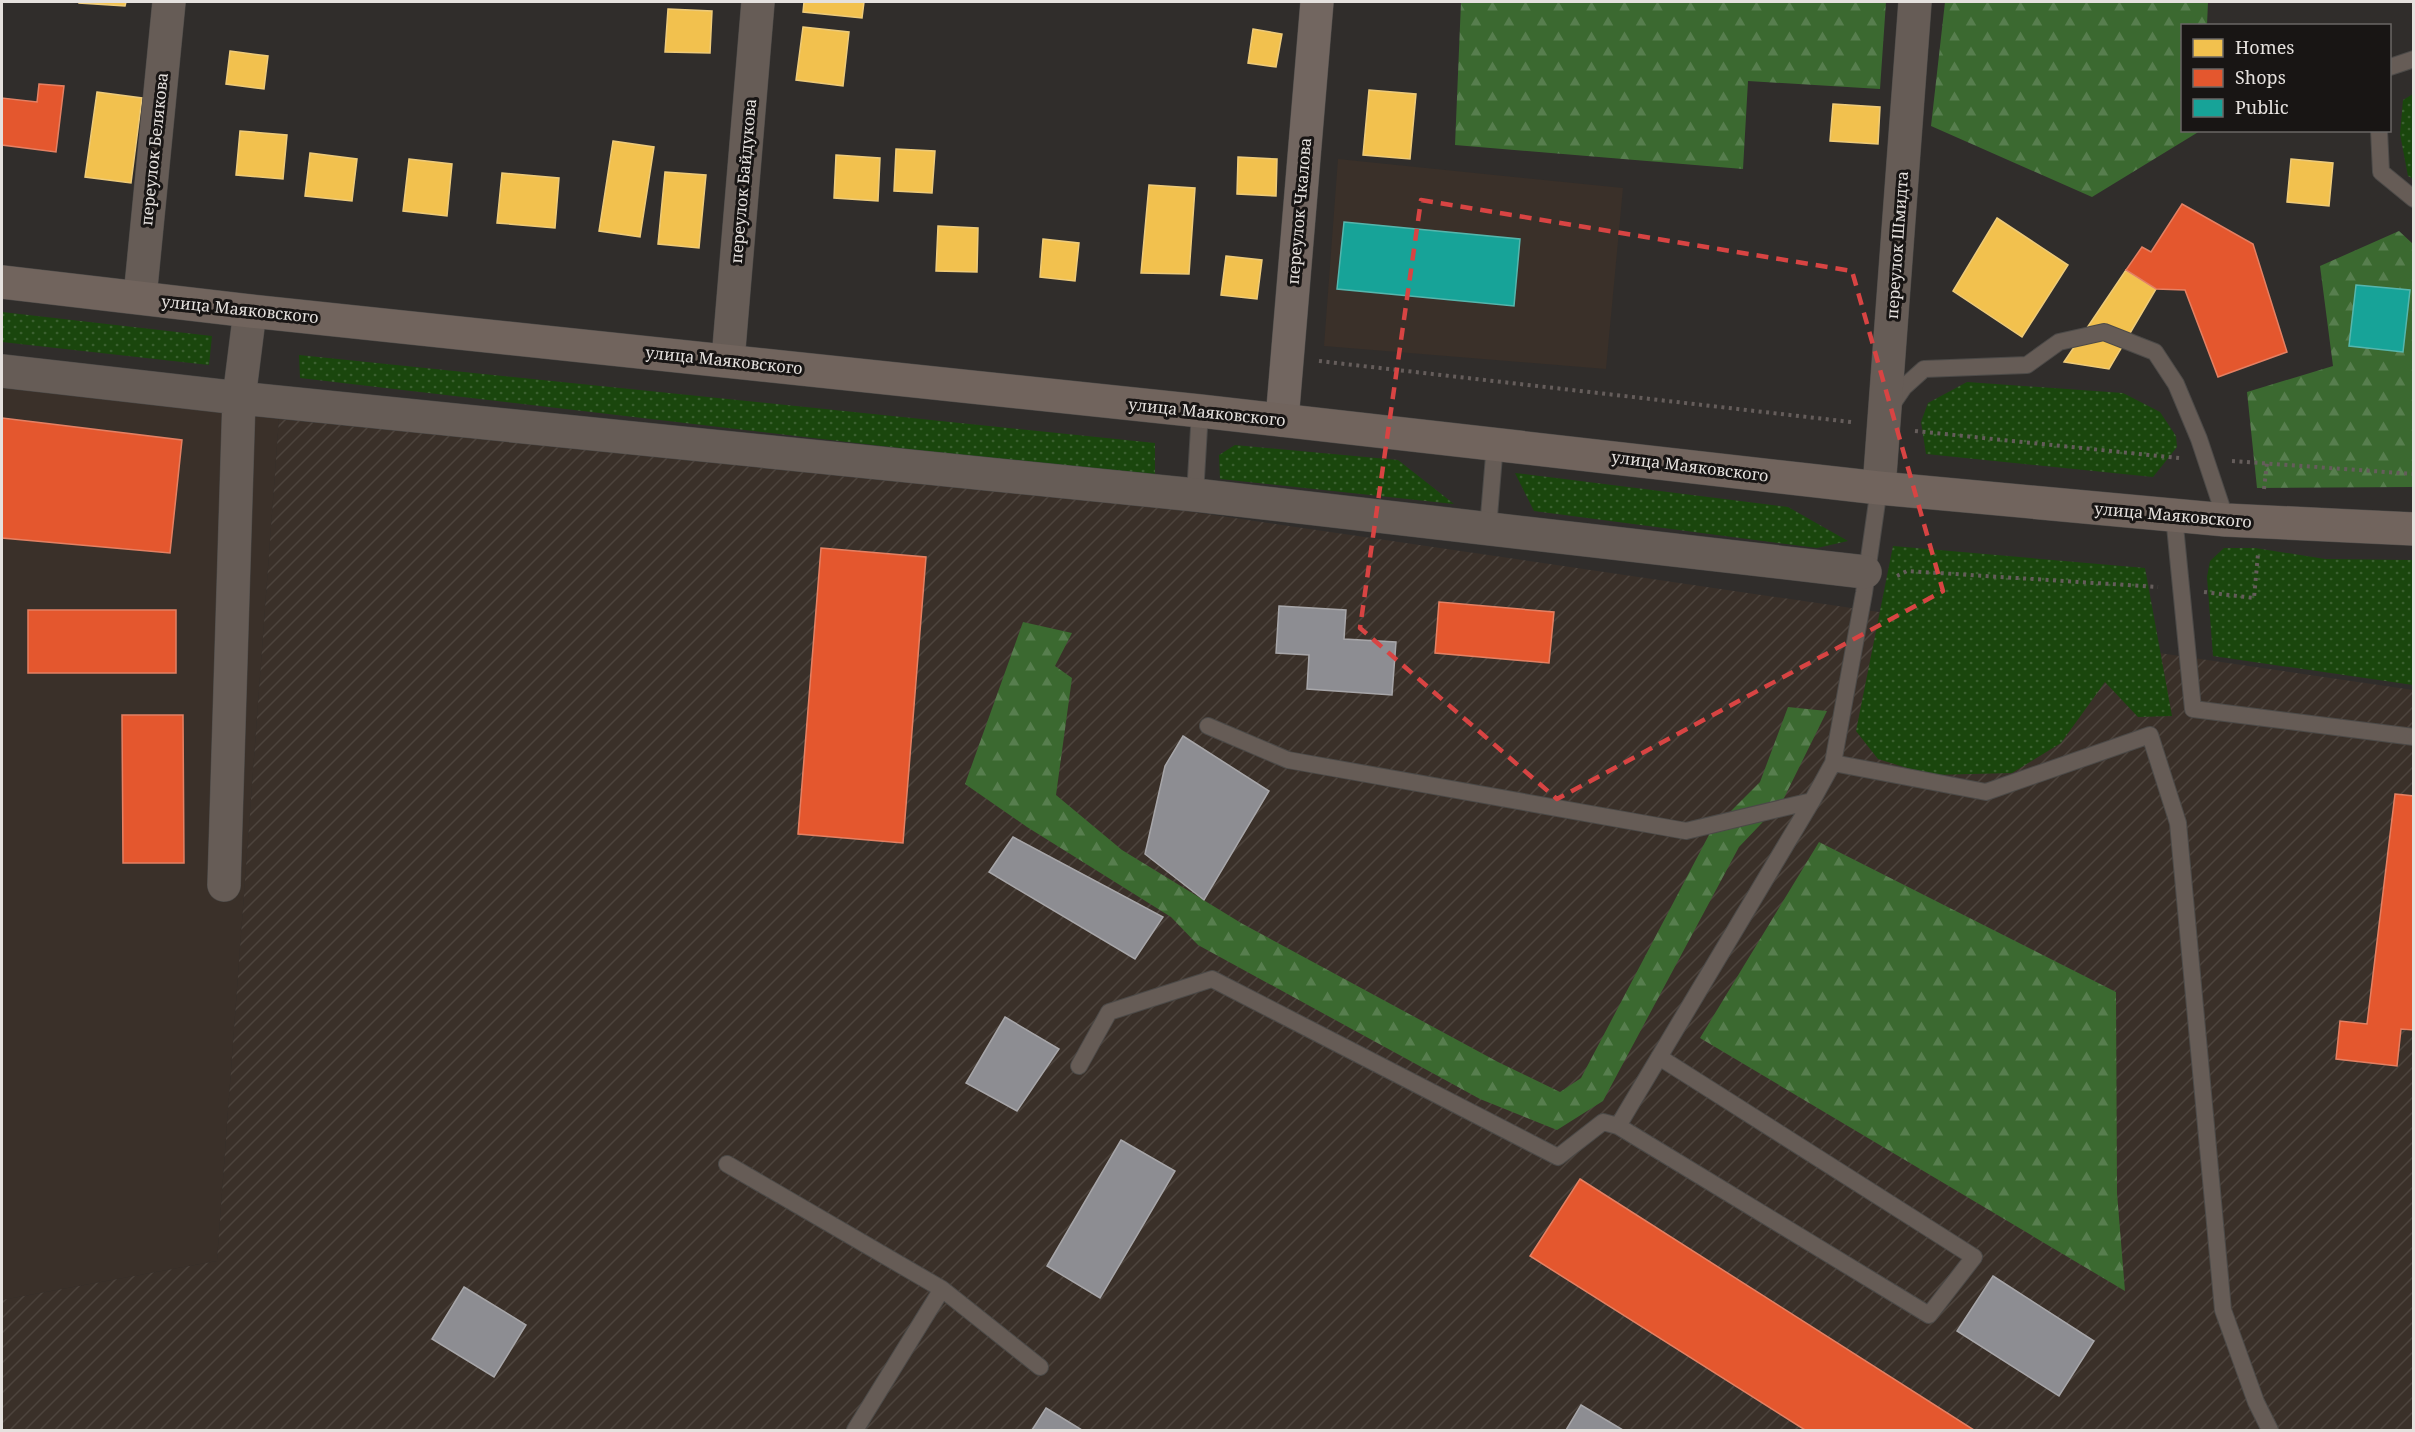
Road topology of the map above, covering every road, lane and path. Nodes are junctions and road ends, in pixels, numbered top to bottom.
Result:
1 (169, 2) edge
2 (758, 2) edge
3 (1317, 2) edge
4 (1915, 2) edge
5 (2414, 59) edge
6 (2391, 67) edge
7 (2379, 132) edge
8 (2414, 199) edge
9 (2, 282) edge
10 (140, 297) junction
11 (250, 311) junction
12 (728, 360) junction
13 (2, 371) edge
14 (239, 398) junction
15 (1200, 411) junction
16 (1884, 416) junction
17 (1282, 420) junction
18 (1495, 444) junction
19 (2267, 463) dead end
20 (1879, 488) junction
21 (1195, 495) junction
22 (2174, 516) junction
23 (2226, 520) junction
24 (2261, 522) junction
25 (1488, 528) junction
26 (2414, 530) edge
27 (1864, 583) junction
28 (2182, 589) junction
29 (1208, 726) dead end
30 (2414, 737) edge
31 (1833, 763) junction
32 (1812, 801) junction
33 (224, 885) dead end
34 (1659, 1057) junction
35 (1079, 1066) dead end
36 (1618, 1125) junction
37 (728, 1164) dead end
38 (942, 1289) junction
39 (1040, 1366) dead end
40 (855, 1431) edge
41 (2270, 1431) edge

1 - 10 street, переулок Белякова
2 - 12 street, переулок Байдукова
3 - 17 street, переулок Чкалова
4 - 16 street, переулок Шмидта
5 - 6 lane
7 - 8 lane
9 - 10 main road, улица Маяковского
10 - 11 main road, улица Маяковского
11 - 12 main road, улица Маяковского
11 - 14 street
12 - 15 main road, улица Маяковского
13 - 14 street
14 - 21 street
14 - 33 street
15 - 17 main road, улица Маяковского
15 - 21 lane
16 - 20 street, переулок Шмидта
16 - 23 lane
17 - 18 main road, улица Маяковского
18 - 20 main road, улица Маяковского
18 - 25 lane
19 - 24 path
20 - 22 main road, улица Маяковского
20 - 27 lane
21 - 25 street
22 - 23 main road, улица Маяковского
22 - 28 lane
23 - 24 main road, улица Маяковского
24 - 26 main road, улица Маяковского
24 - 28 path
25 - 27 street
27 - 28 path
27 - 31 lane
28 - 30 lane
29 - 32 lane
31 - 32 lane
31 - 41 lane
32 - 34 lane
34 - 36 lane
34 - 36 lane
35 - 36 lane
37 - 38 lane
38 - 39 lane
38 - 40 lane

